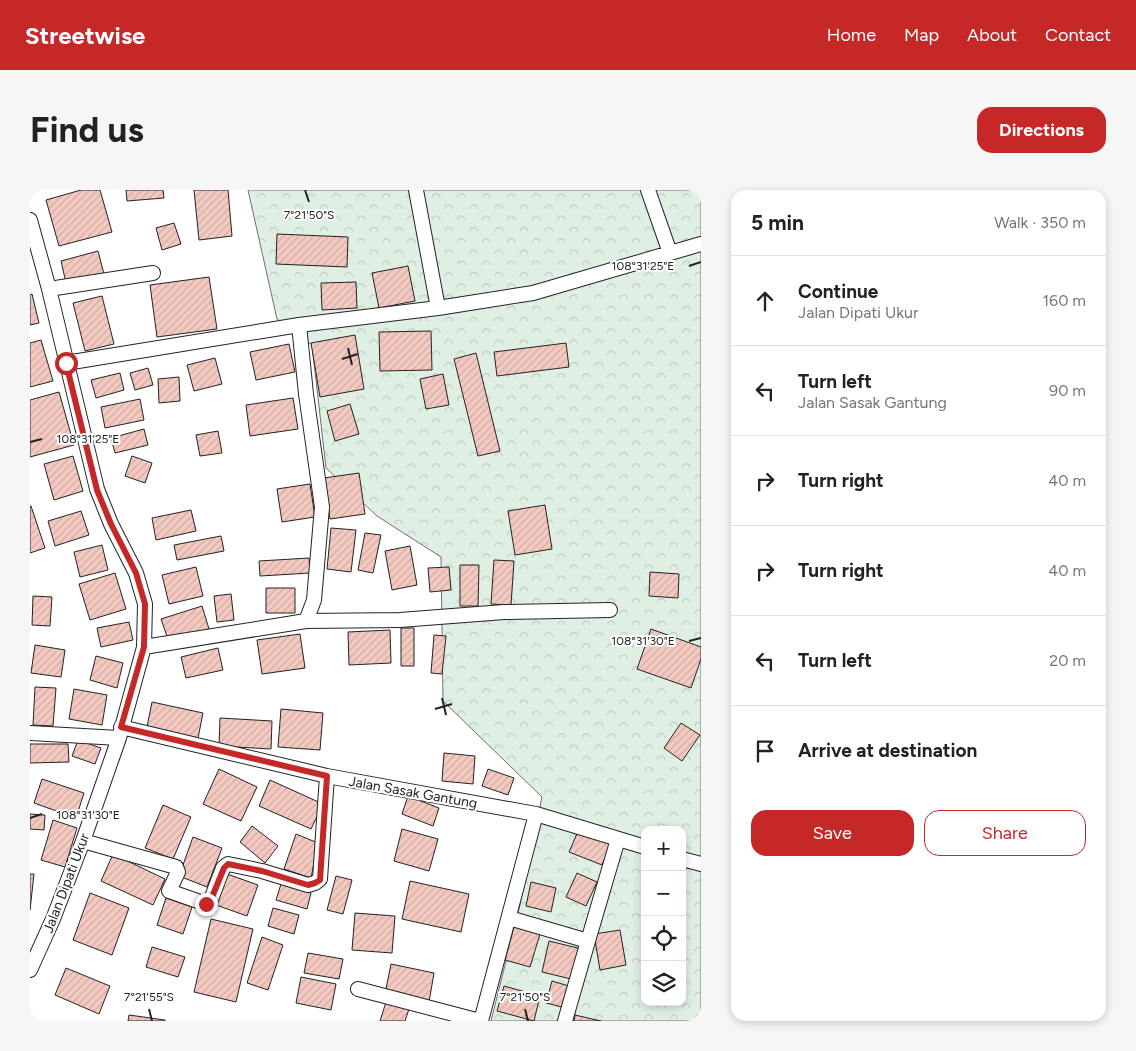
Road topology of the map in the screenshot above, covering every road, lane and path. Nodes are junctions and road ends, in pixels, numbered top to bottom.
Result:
1 (416, 190) edge
2 (648, 190) edge
3 (30, 220) edge
4 (701, 244) edge
5 (670, 253) junction
6 (153, 273) dead end
7 (49, 289) junction
8 (438, 308) junction
9 (299, 325) junction
10 (66, 363) junction
11 (610, 610) dead end
12 (306, 621) junction
13 (144, 647) junction
14 (120, 732) junction
15 (30, 733) edge
16 (327, 776) junction
17 (536, 814) junction
18 (618, 839) junction
19 (83, 841) junction
20 (641, 846) edge
21 (686, 860) edge
22 (701, 864) edge
23 (508, 918) junction
24 (588, 941) junction
25 (30, 970) edge
26 (358, 989) dead end
27 (480, 1021) edge
28 (565, 1021) edge

1 - 8 street
2 - 5 street
3 - 7 street, Jalan Dipati Ukur
4 - 5 street
5 - 8 street
6 - 7 street
7 - 10 street, Jalan Dipati Ukur
8 - 9 street
9 - 10 street
9 - 12 street
10 - 13 street, Jalan Dipati Ukur
11 - 12 street
12 - 13 street
13 - 14 street, Jalan Dipati Ukur
14 - 15 street, Jalan Sasak Gantung
14 - 16 street, Jalan Sasak Gantung
14 - 19 street, Jalan Dipati Ukur
16 - 17 street, Jalan Sasak Gantung
16 - 19 street
17 - 18 street, Jalan Sasak Gantung
17 - 23 street
18 - 20 street, Jalan Sasak Gantung
18 - 24 street
19 - 25 street, Jalan Dipati Ukur
21 - 22 street
23 - 24 street
23 - 27 street
24 - 28 street
26 - 27 street

